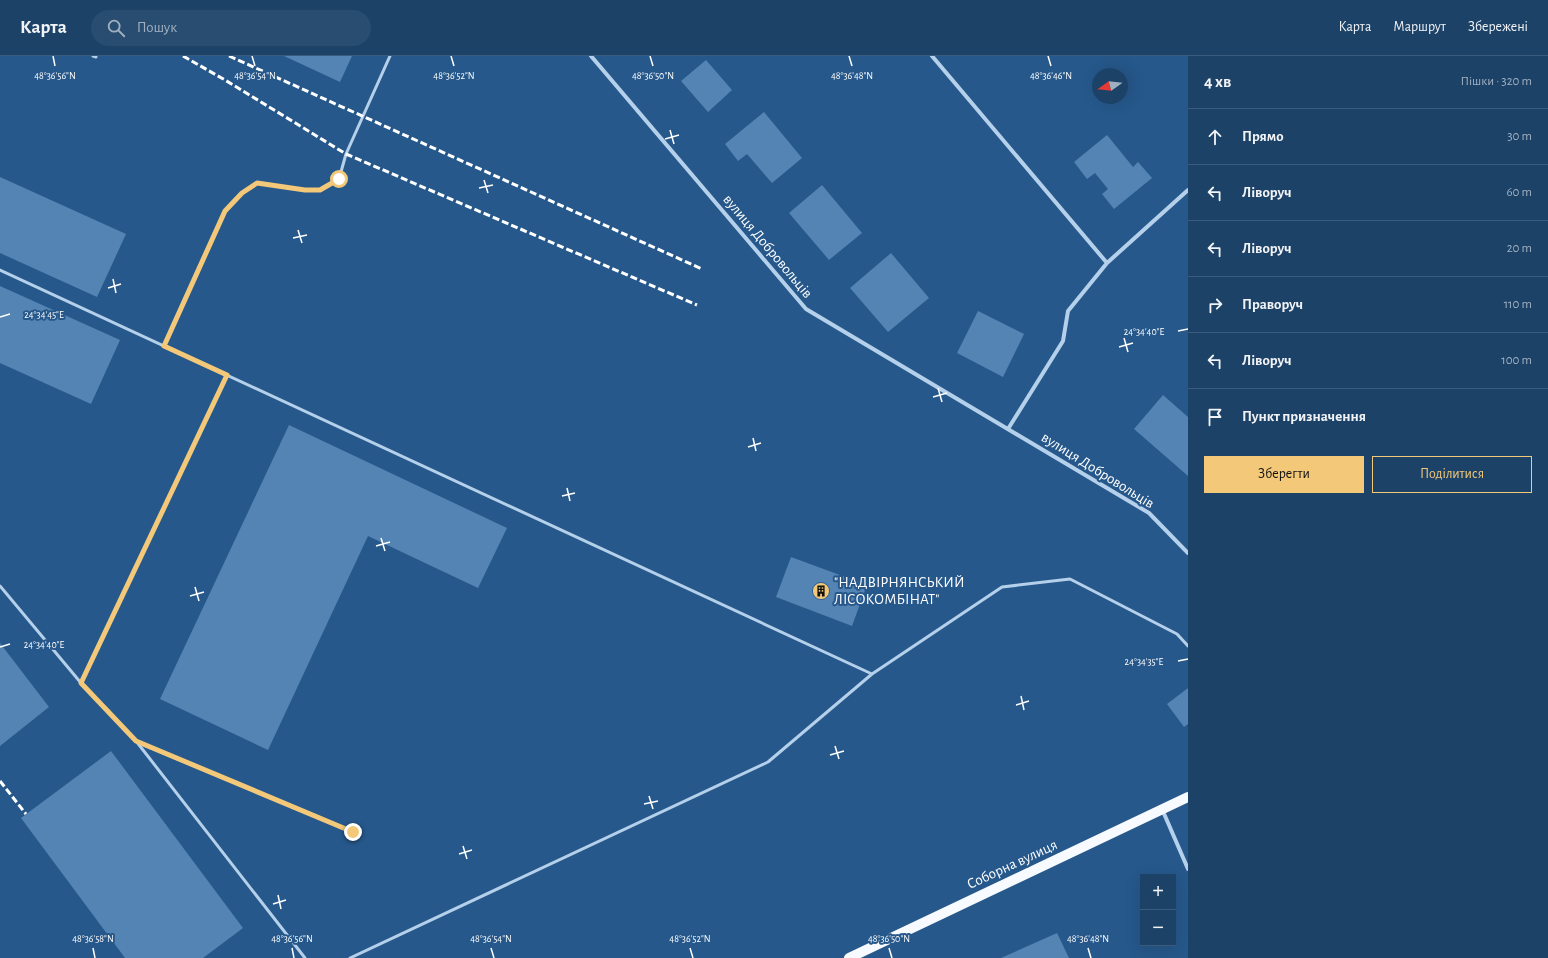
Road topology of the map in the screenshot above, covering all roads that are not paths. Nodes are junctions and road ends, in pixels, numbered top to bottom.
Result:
1 (390, 56) edge
2 (591, 56) edge
3 (932, 56) edge
4 (1188, 190) edge
5 (1107, 263) junction
6 (0, 270) edge
7 (164, 346) junction
8 (227, 375) junction
9 (1008, 429) junction
10 (1188, 553) edge
11 (0, 586) edge
12 (1188, 646) edge
13 (872, 674) junction
14 (81, 683) junction
15 (136, 741) junction
16 (1188, 797) edge
17 (1162, 809) junction
18 (353, 832) dead end
19 (1188, 869) edge
20 (305, 958) edge
21 (350, 958) edge
22 (849, 958) edge

1 - 7 lane
2 - 9 street, вулиця Добровольців
3 - 5 street
4 - 5 street
5 - 9 street
6 - 7 lane
7 - 8 lane
8 - 13 lane
8 - 14 lane
9 - 10 street, вулиця Добровольців
11 - 14 lane
12 - 13 lane
13 - 21 lane
14 - 15 lane
15 - 18 lane
15 - 20 lane
16 - 17 main road, Соборна вулиця
17 - 19 street
17 - 22 main road, Соборна вулиця

